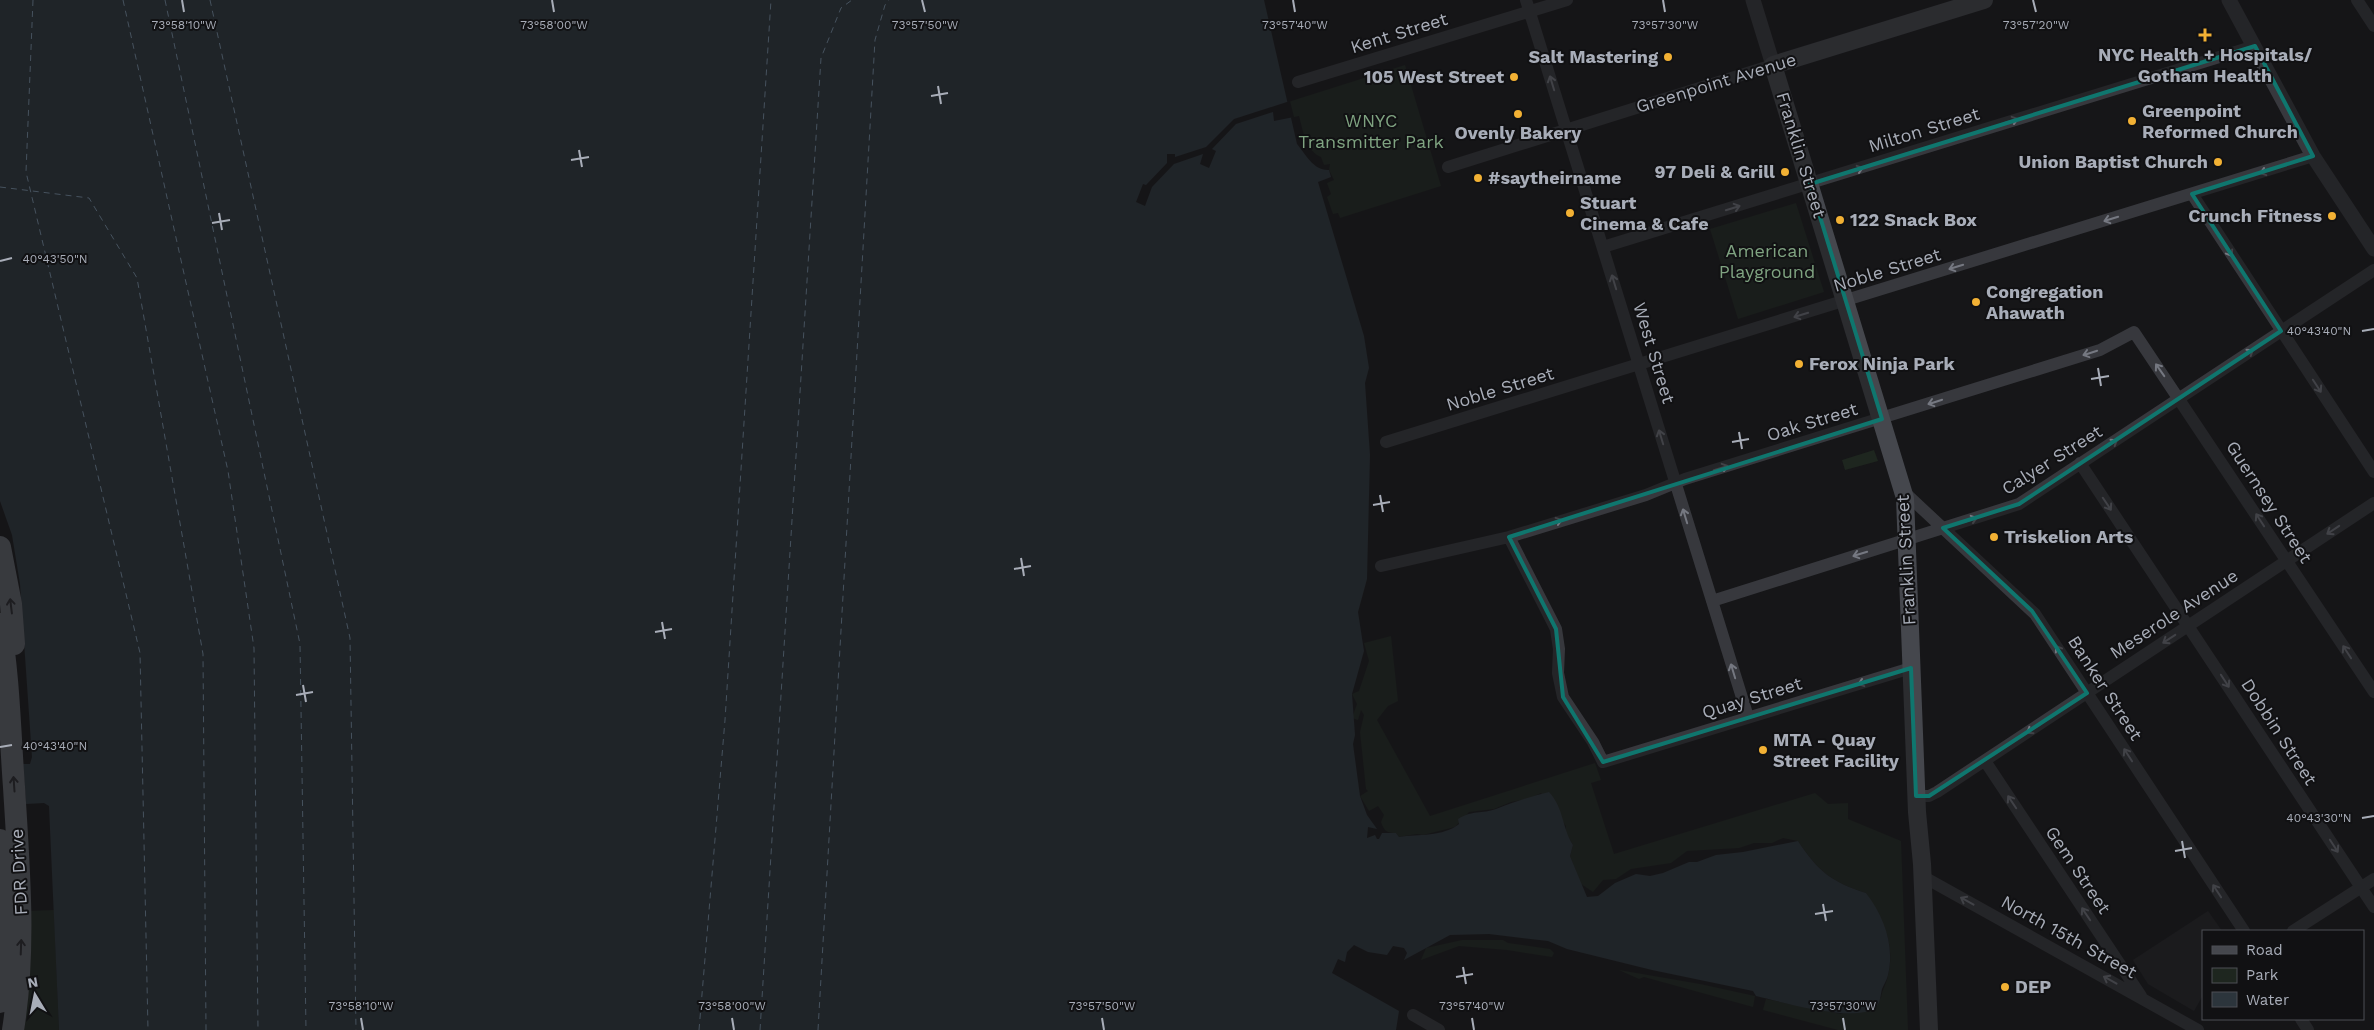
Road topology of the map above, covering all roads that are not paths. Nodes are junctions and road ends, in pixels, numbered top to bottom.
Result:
1 (1567, 0) edge
2 (1753, 0) edge
3 (1984, 0) edge
4 (2229, 0) edge
5 (2357, 0) edge
6 (1528, 6) edge
7 (2374, 26) edge
8 (2255, 46) junction
9 (1773, 65) junction
10 (1298, 82) dead end
11 (1566, 129) junction
12 (2313, 156) junction
13 (1448, 167) dead end
14 (1810, 184) junction
15 (2192, 194) junction
16 (1603, 247) junction
17 (2374, 249) edge
18 (2374, 270) edge
19 (1846, 301) junction
20 (2281, 331) junction
21 (2134, 332) joint
22 (1639, 364) junction
23 (2180, 399) junction
24 (1882, 419) junction
25 (1386, 442) dead end
26 (2080, 463) junction
27 (2374, 472) edge
28 (1676, 484) junction
29 (1903, 491) junction
30 (2374, 503) edge
31 (1943, 528) junction
32 (1509, 537) junction
33 (1906, 540) junction
34 (0, 547) edge
35 (2287, 561) junction
36 (1381, 566) dead end
37 (1712, 601) junction
38 (0, 624) edge
39 (2188, 626) junction
40 (1911, 668) junction
41 (2374, 692) edge
42 (2087, 693) junction
43 (9, 707) junction
44 (1748, 717) junction
45 (1985, 761) junction
46 (1916, 796) junction
47 (0, 840) edge
48 (1922, 876) junction
49 (2374, 880) edge
50 (2362, 888) junction
51 (2374, 907) edge
52 (2243, 930) edge
53 (2295, 930) edge
54 (2142, 998) junction
55 (0, 1002) edge
56 (1414, 1015) dead end
57 (1934, 1027) edge
58 (13, 1030) edge
59 (1440, 1030) edge
60 (2198, 1030) edge

1 - 6 street, Kent Street
2 - 9 street, Franklin Street
3 - 9 main road, Greenpoint Avenue
4 - 8 street
5 - 7 street
6 - 10 street, Kent Street
11 -> 6 street, West Street
8 - 12 street
14 -> 8 street, Milton Street
9 - 11 street, Greenpoint Avenue
9 - 14 main road, Franklin Street
11 - 13 street, Greenpoint Avenue
11 - 16 street, West Street
12 -> 15 street, Noble Street
12 - 17 street
16 -> 14 street, Milton Street
14 - 19 main road, Franklin Street
15 -> 19 street, Noble Street
15 -> 20 street
22 -> 16 street, West Street
18 - 20 street, Calyer Street
19 -> 22 street, Noble Street
19 - 24 main road, Franklin Street
23 -> 20 street, Calyer Street
20 -> 27 street
23 -> 21 street, Guernsey Street
21 -> 24 street, Oak Street
22 - 25 street, Noble Street
28 -> 22 street, West Street
26 -> 23 street, Calyer Street
35 -> 23 street, Guernsey Street
28 -> 24 street, Oak Street
24 - 29 main road, Franklin Street
31 -> 26 street, Calyer Street
26 -> 39 street, Dobbin Street
32 -> 28 street, Oak Street
37 -> 28 street, West Street
29 - 31 street, Banker Street
29 - 33 main road, Franklin Street
30 -> 35 street, Meserole Avenue
31 - 33 street, Calyer Street
42 -> 31 street, Banker Street
32 - 36 street, Oak Street
32 - 44 street, Quay Street
33 -> 37 street, Calyer Street
33 - 40 main road, Franklin Street
43 -> 34 highway
35 - 39 street, Meserole Avenue
41 -> 35 street, Guernsey Street
44 -> 37 street, West Street
38 - 43 highway, FDR Drive
39 -> 42 street, Meserole Avenue
39 -> 50 street, Dobbin Street
40 -> 44 street, Quay Street
40 - 46 main road, Franklin Street
42 -> 45 street, Meserole Avenue
52 -> 42 street, Banker Street
58 -> 43 highway, FDR Drive
45 - 46 street, Meserole Avenue
54 -> 45 street, Gem Street
46 - 48 main road, Franklin Street
47 - 55 highway, FDR Drive
54 -> 48 street, North 15th Street
48 - 57 main road, Franklin Street
49 - 50 street
50 - 51 street, Dobbin Street
50 - 53 street
54 - 60 street, North 15th Street
56 - 59 street

